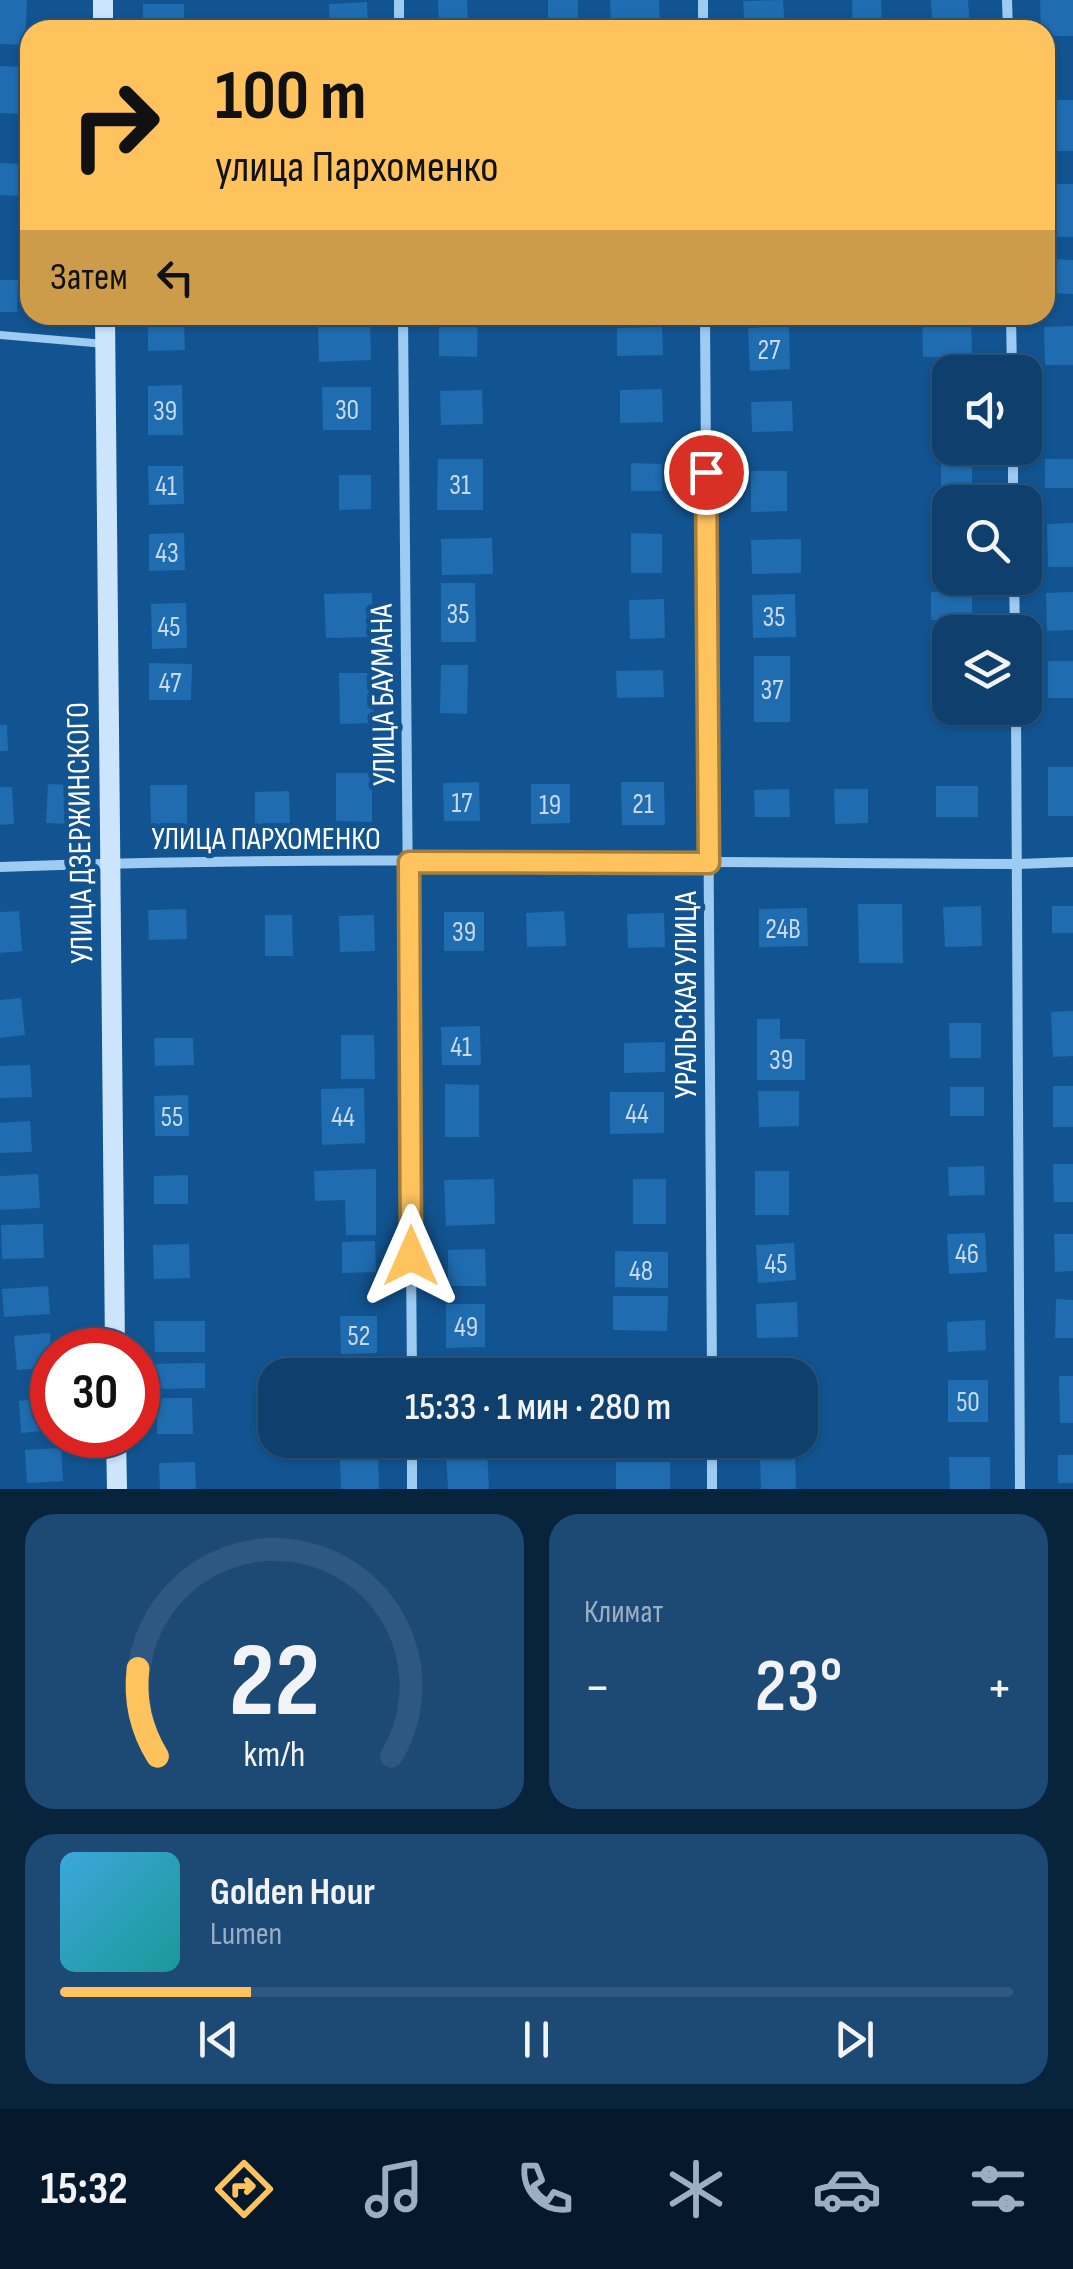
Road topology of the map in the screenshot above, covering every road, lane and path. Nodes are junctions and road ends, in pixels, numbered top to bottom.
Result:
1 (105, 325) edge
2 (402, 325) edge
3 (705, 325) edge
4 (1011, 325) edge
5 (0, 336) edge
6 (105, 344) junction
7 (1012, 355) edge
8 (1016, 725) edge
9 (409, 862) junction
10 (1073, 862) edge
11 (109, 863) junction
12 (709, 863) junction
13 (1018, 864) junction
14 (0, 867) edge
15 (115, 1328) edge
16 (412, 1358) edge
17 (712, 1358) edge
18 (116, 1458) edge
19 (412, 1458) edge
20 (712, 1458) edge
21 (116, 1489) edge
22 (412, 1489) edge
23 (712, 1489) edge
24 (1020, 1489) edge

1 - 6 street, УЛИЦА ДЗЕРЖИНСКОГО
2 - 9 street, УЛИЦА БАУМАНА
3 - 12 street, УРАЛЬСКАЯ УЛИЦА
4 - 7 street
5 - 6 lane
6 - 11 street, УЛИЦА ДЗЕРЖИНСКОГО
8 - 13 street
9 - 11 street, УЛИЦА ПАРХОМЕНКО
9 - 12 street, УЛИЦА ПАРХОМЕНКО
9 - 16 street, УЛИЦА БАУМАНА
10 - 13 street, УЛИЦА ПАРХОМЕНКО
11 - 14 street, УЛИЦА ПАРХОМЕНКО
11 - 15 street, УЛИЦА ДЗЕРЖИНСКОГО
12 - 13 street, УЛИЦА ПАРХОМЕНКО
12 - 17 street, УРАЛЬСКАЯ УЛИЦА
13 - 24 street
18 - 21 street
19 - 22 street
20 - 23 street

